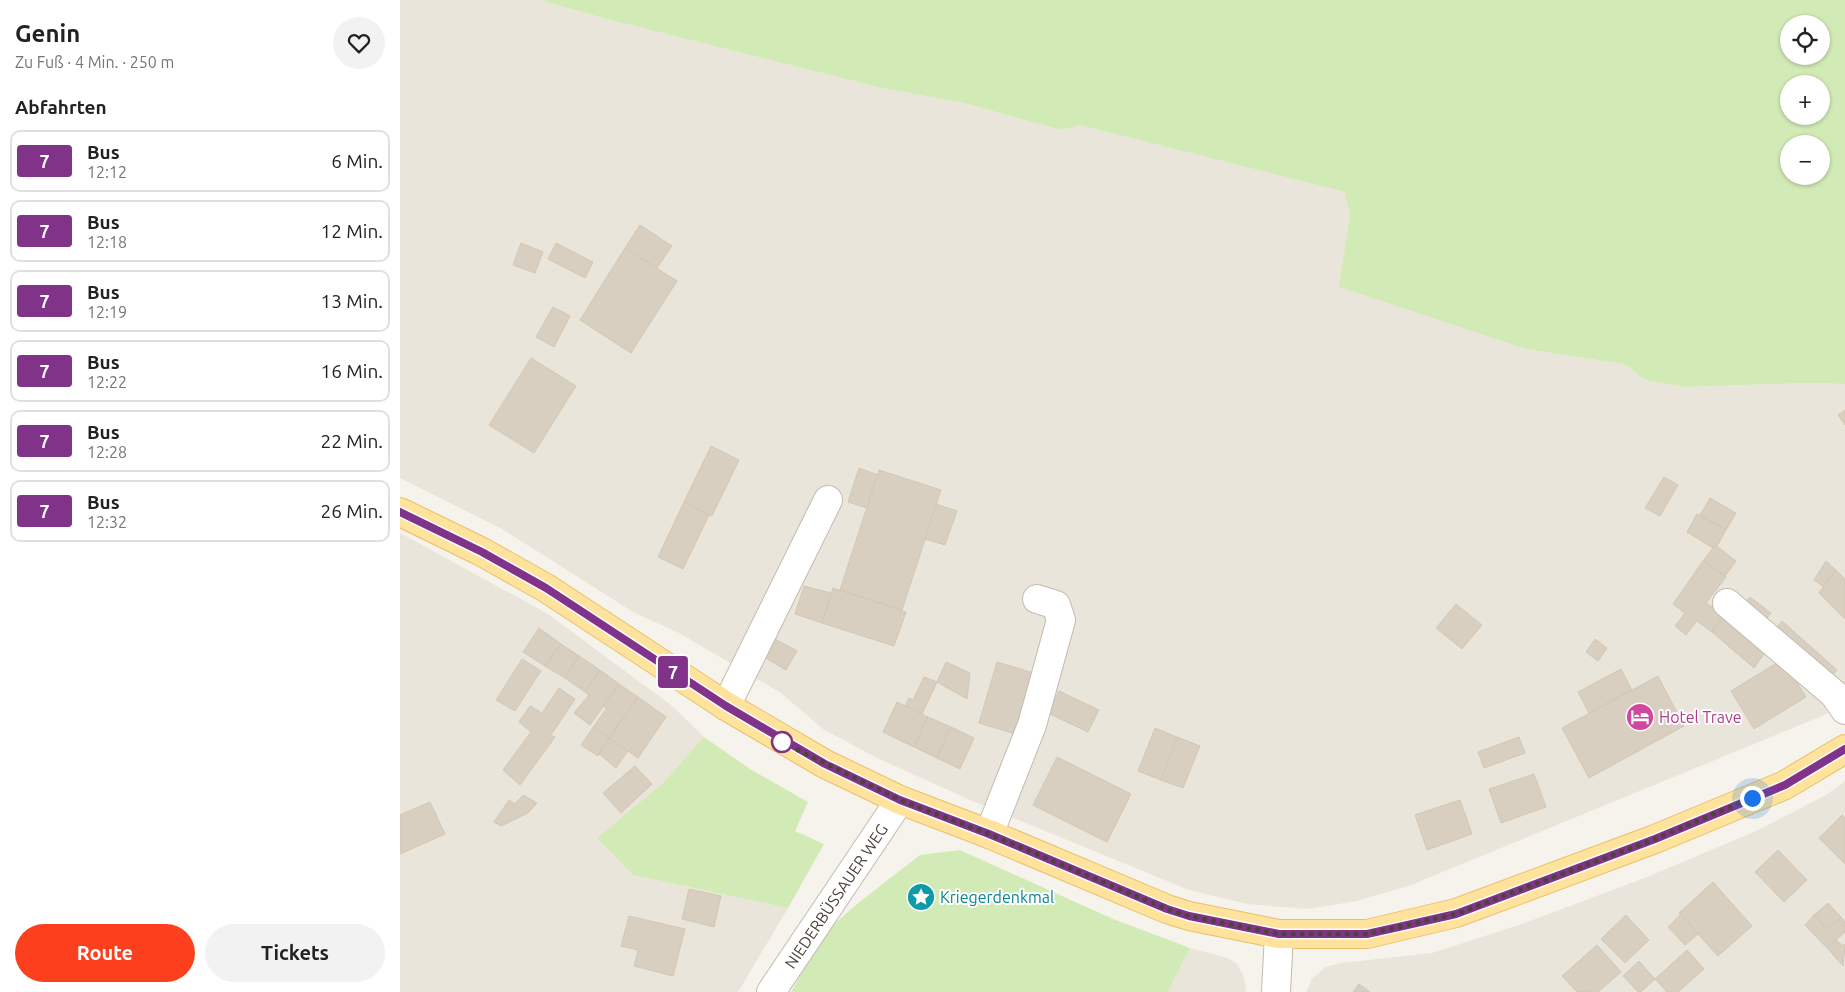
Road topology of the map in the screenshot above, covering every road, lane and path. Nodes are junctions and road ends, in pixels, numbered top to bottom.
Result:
1 (828, 500) dead end
2 (400, 512) edge
3 (1037, 599) dead end
4 (1726, 603) dead end
5 (726, 706) junction
6 (1845, 710) edge
7 (1845, 749) edge
8 (900, 800) junction
9 (989, 834) junction
10 (1279, 934) junction
11 (771, 992) edge
12 (1276, 992) edge

1 - 5 street
2 - 5 main road
3 - 9 street
4 - 6 street
5 - 8 main road
7 - 10 main road
8 - 9 main road
8 - 11 street, NIEDERBÜSSAUER WEG
9 - 10 main road
10 - 12 street

